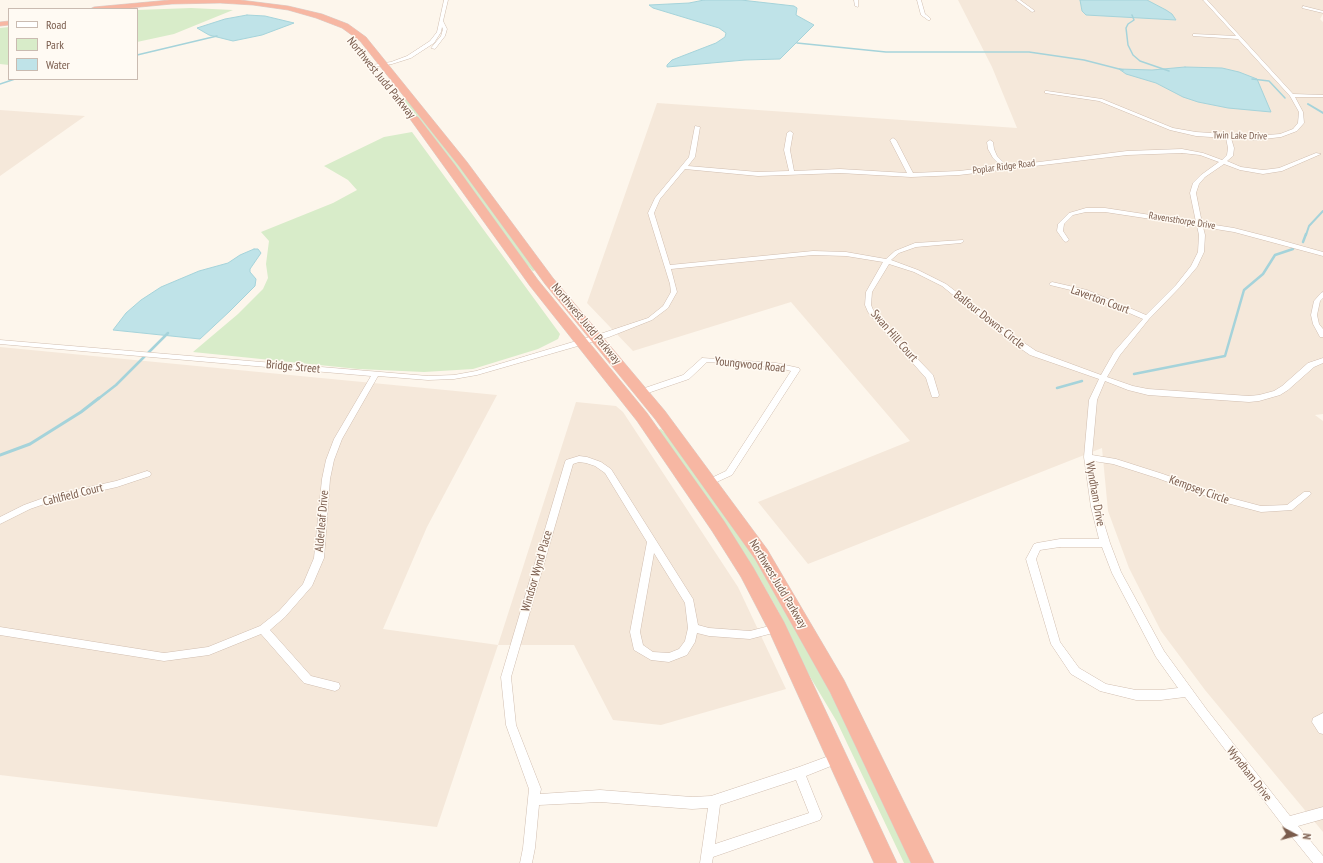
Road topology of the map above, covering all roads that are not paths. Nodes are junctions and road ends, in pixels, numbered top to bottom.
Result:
1 (446, 0) edge
2 (856, 0) edge
3 (919, 0) edge
4 (1018, 0) edge
5 (1205, 0) edge
6 (857, 6) dead end
7 (1302, 7) dead end
8 (103, 8) edge
9 (132, 8) edge
10 (1033, 11) dead end
11 (1323, 12) edge
12 (929, 19) dead end
13 (1194, 35) dead end
14 (1241, 38) junction
15 (380, 67) junction
16 (1047, 92) dead end
17 (1292, 95) junction
18 (1323, 96) edge
19 (697, 127) dead end
20 (790, 133) dead end
21 (1228, 137) junction
22 (893, 140) dead end
23 (990, 142) dead end
24 (1318, 154) dead end
25 (1223, 161) junction
26 (685, 167) junction
27 (1005, 167) junction
28 (792, 173) junction
29 (911, 175) junction
30 (1198, 224) junction
31 (1066, 240) dead end
32 (961, 241) dead end
33 (1323, 254) edge
34 (887, 261) junction
35 (668, 267) junction
36 (1052, 284) dead end
37 (1323, 294) edge
38 (1147, 318) junction
39 (1323, 335) edge
40 (589, 340) junction
41 (2, 344) edge
42 (1323, 360) edge
43 (376, 374) junction
44 (1103, 378) junction
45 (642, 392) junction
46 (935, 395) dead end
47 (1088, 457) junction
48 (147, 474) dead end
49 (710, 482) junction
50 (1307, 494) dead end
51 (0, 521) edge
52 (652, 541) junction
53 (1105, 544) junction
54 (693, 628) junction
55 (777, 628) junction
56 (263, 629) junction
57 (0, 631) edge
58 (335, 686) dead end
59 (1187, 692) junction
60 (1323, 718) edge
61 (1323, 729) edge
62 (838, 758) junction
63 (799, 773) junction
64 (534, 800) junction
65 (715, 801) junction
66 (1323, 813) edge
67 (1288, 823) junction
68 (707, 858) edge
69 (526, 863) edge
70 (886, 863) edge
71 (923, 863) edge
72 (1321, 863) edge

1 - 15 street
2 - 6 street
3 - 12 street
4 - 10 street
5 - 14 street, Twin Lake Drive
7 - 11 street
8 - 15 highway, Northwest Judd Parkway
9 - 15 highway, Northwest Judd Parkway
13 - 14 street
14 - 17 street, Twin Lake Drive
15 - 40 highway, Northwest Judd Parkway
16 - 21 street, Twin Lake Drive
17 - 18 street
17 - 21 street, Twin Lake Drive
19 - 26 street, Bridge Street
20 - 28 street
21 - 25 street, Wyndham Drive
22 - 29 street
23 - 27 street
24 - 25 street, Poplar Ridge Road
25 - 27 street, Poplar Ridge Road
25 - 30 street, Wyndham Drive
26 - 28 street, Poplar Ridge Road
26 - 35 street, Bridge Street
27 - 29 street, Poplar Ridge Road
28 - 29 street, Poplar Ridge Road
30 - 31 street, Ravensthorpe Drive
30 - 33 street, Ravensthorpe Drive
30 - 38 street, Wyndham Drive
32 - 34 street, Swan Hill Court
34 - 35 street, Balfour Downs Circle
34 - 44 street, Balfour Downs Circle
34 - 46 street, Swan Hill Court
35 - 40 street, Bridge Street
36 - 38 street, Laverton Court
37 - 39 street
38 - 44 street, Wyndham Drive
40 - 43 street, Bridge Street
40 - 45 highway, Northwest Judd Parkway
40 - 55 highway, Northwest Judd Parkway
41 - 43 street, Bridge Street
42 - 44 street, Balfour Downs Circle
43 - 56 street, Alderleaf Drive
44 - 47 street, Wyndham Drive
45 - 49 highway, Northwest Judd Parkway
45 - 49 street, Youngwood Road
47 - 50 street, Kempsey Circle
47 - 53 street, Wyndham Drive
48 - 51 street, Cahlfield Court
49 - 71 highway, Northwest Judd Parkway
52 - 54 street, Windsor Wynd Place
52 - 54 street, Windsor Wynd Place
52 - 64 street, Windsor Wynd Place
53 - 59 street, Wyndham Drive
53 - 59 street
54 - 55 street
55 - 62 highway, Northwest Judd Parkway
56 - 57 street, Alderleaf Drive
56 - 58 street
59 - 67 street, Wyndham Drive
60 - 61 street
62 - 63 street
62 - 70 highway, Northwest Judd Parkway
63 - 65 street
63 - 68 street
64 - 65 street
64 - 69 street
65 - 68 street
66 - 67 street
67 - 72 street, Wyndham Drive

